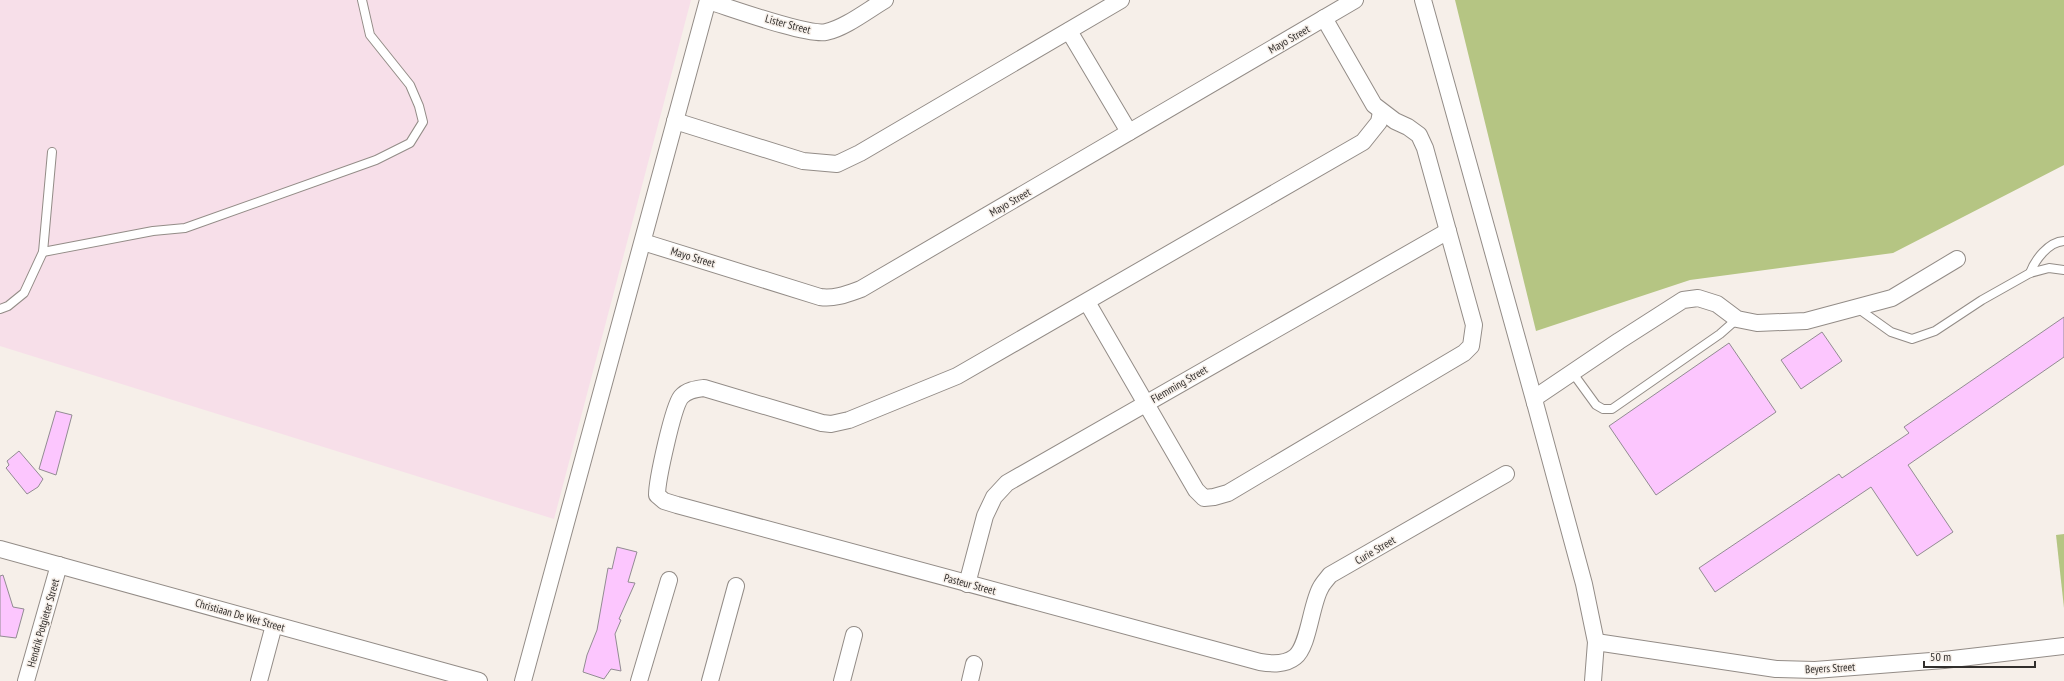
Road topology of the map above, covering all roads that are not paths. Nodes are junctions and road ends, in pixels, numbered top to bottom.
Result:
1 (362, 0) edge
2 (885, 0) edge
3 (1121, 0) edge
4 (1356, 0) edge
5 (1423, 0) edge
6 (708, 1) edge
7 (1324, 18) junction
8 (1069, 31) junction
9 (1382, 112) junction
10 (675, 121) junction
11 (1129, 132) junction
12 (52, 152) dead end
13 (1448, 231) junction
14 (2064, 241) edge
15 (643, 242) junction
16 (43, 252) junction
17 (1957, 259) dead end
18 (2064, 270) edge
19 (2030, 273) junction
20 (1087, 302) junction
21 (1855, 307) junction
22 (0, 308) edge
23 (1737, 319) junction
24 (1572, 372) junction
25 (1145, 403) junction
26 (1536, 403) junction
27 (1506, 474) dead end
28 (0, 549) edge
29 (59, 565) junction
30 (669, 580) dead end
31 (967, 584) junction
32 (736, 586) dead end
33 (274, 625) junction
34 (854, 635) dead end
35 (1596, 642) junction
36 (2064, 646) edge
37 (1286, 662) joint
38 (974, 664) dead end
39 (26, 681) edge
40 (259, 681) edge
41 (479, 681) edge
42 (523, 681) edge
43 (639, 681) edge
44 (710, 681) edge
45 (842, 681) edge
46 (970, 681) edge
47 (1593, 681) edge

1 - 16 lane
2 - 6 street, Lister Street
3 - 8 street
4 - 7 street, Mayo Street
5 - 26 street
6 - 10 street
7 - 9 street
7 - 11 street, Mayo Street
8 - 10 street
8 - 11 street
9 - 13 street
9 - 20 street
10 - 15 street
11 - 15 street, Mayo Street
12 - 16 lane
13 - 25 street, Flemming Street
13 - 25 street
14 - 19 lane
15 - 42 street
16 - 22 lane
17 - 21 street
18 - 19 lane
19 - 21 lane
20 - 25 street
20 - 31 street, Pasteur Street
21 - 23 street
23 - 24 street
23 - 24 lane
24 - 26 street
25 - 31 street, Flemming Street
26 - 35 street
27 - 37 street, Curie Street
28 - 29 street, Christiaan De Wet Street
29 - 33 street, Christiaan De Wet Street
29 - 39 street, Hendrik Potgieter Street
30 - 43 street
31 - 37 street, Pasteur Street
32 - 44 street
33 - 40 street
33 - 41 street, Christiaan De Wet Street
34 - 45 street
35 - 36 street, Beyers Street
35 - 47 street
38 - 46 street

